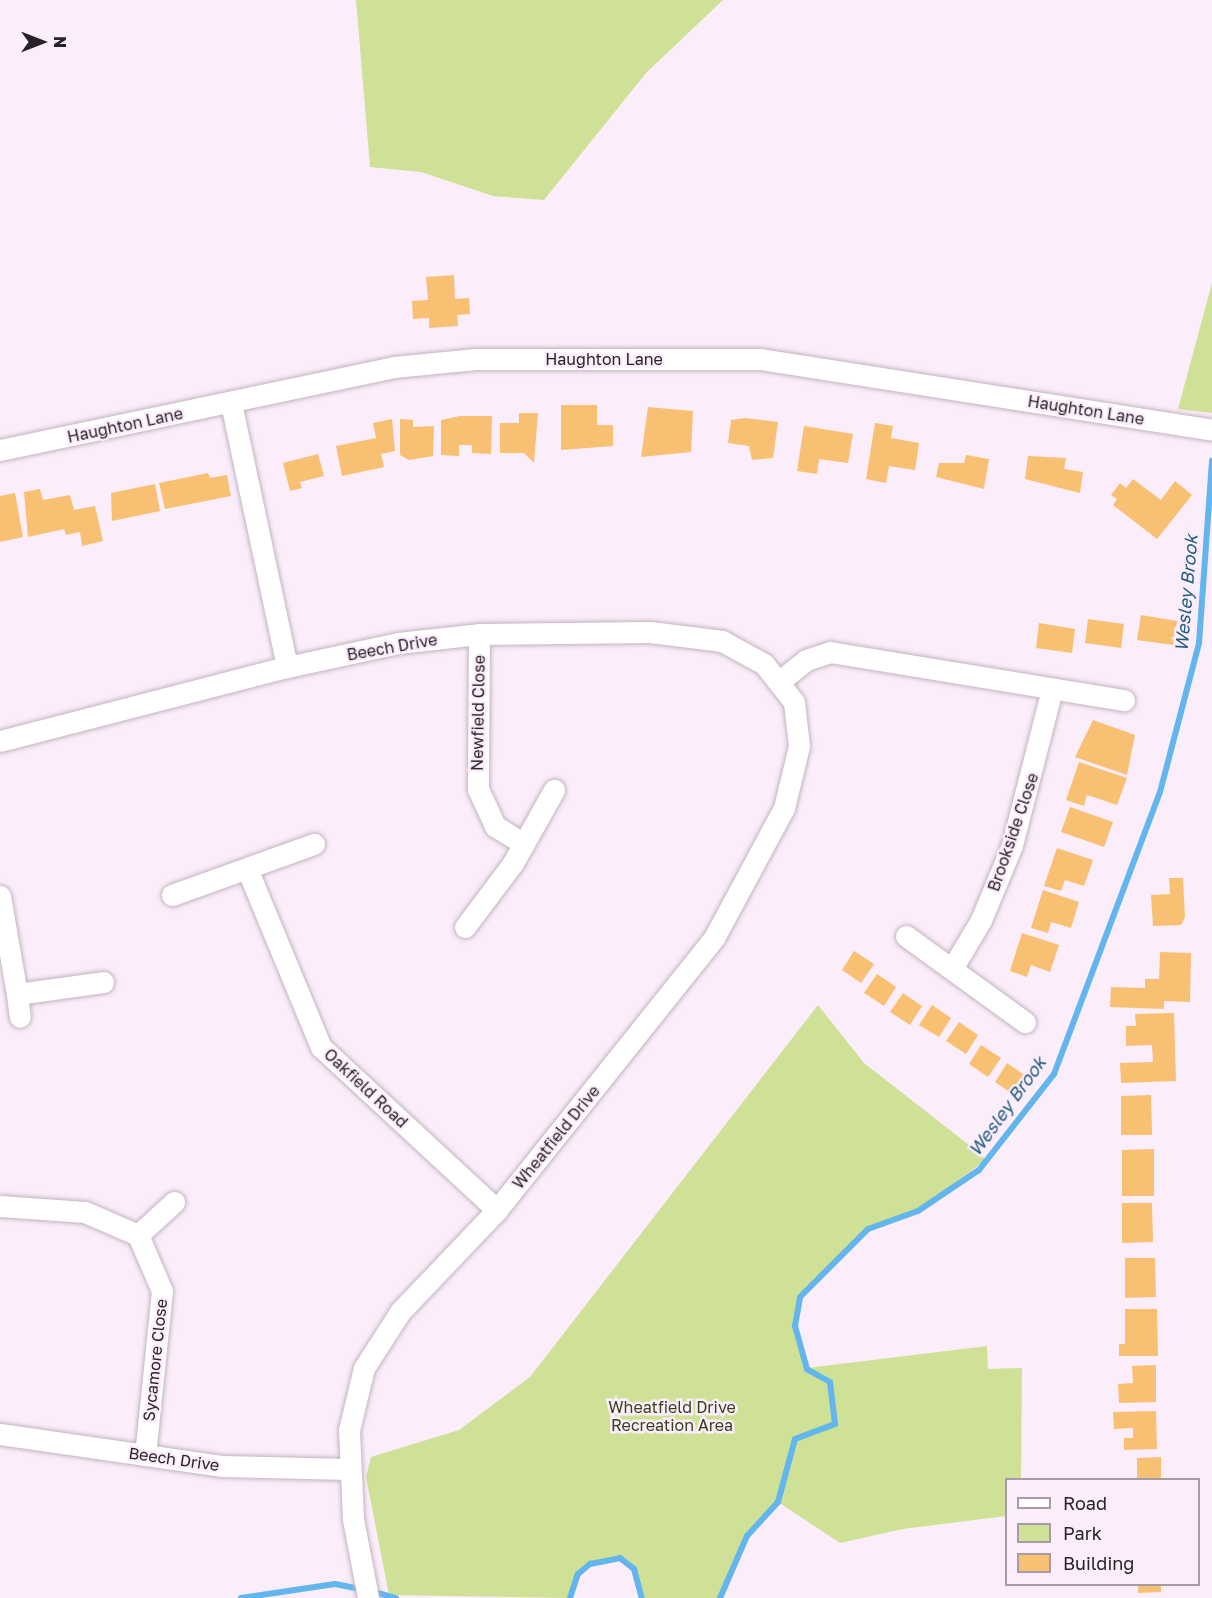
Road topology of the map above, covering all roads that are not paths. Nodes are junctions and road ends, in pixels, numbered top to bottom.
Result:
1 (231, 403) junction
2 (1209, 429) edge
3 (0, 450) edge
4 (479, 634) junction
5 (287, 667) junction
6 (780, 681) junction
7 (1053, 689) junction
8 (1124, 700) dead end
9 (0, 741) edge
10 (554, 790) dead end
11 (314, 844) dead end
12 (524, 844) junction
13 (248, 871) junction
14 (172, 895) dead end
15 (0, 896) edge
16 (465, 927) dead end
17 (906, 936) dead end
18 (953, 967) junction
19 (103, 982) dead end
20 (17, 994) junction
21 (20, 1017) dead end
22 (1025, 1022) dead end
23 (174, 1202) dead end
24 (0, 1206) edge
25 (497, 1210) junction
26 (138, 1235) junction
27 (0, 1434) edge
28 (145, 1455) junction
29 (350, 1469) junction
30 (368, 1598) edge

1 - 2 street, Haughton Lane
1 - 3 street, Haughton Lane
1 - 5 street
4 - 5 street, Beech Drive
4 - 6 street, Beech Drive
4 - 12 street, Newfield Close
5 - 9 street, Beech Drive
6 - 7 street
6 - 25 street, Wheatfield Drive
7 - 8 street
7 - 18 street, Brookside Close
10 - 12 street
11 - 13 street
12 - 16 street
13 - 14 street
13 - 25 street, Oakfield Road
15 - 20 street
17 - 18 street
18 - 22 street
19 - 20 street
20 - 21 street
23 - 26 street
24 - 26 street
25 - 29 street, Wheatfield Drive
26 - 28 street, Sycamore Close
27 - 28 street, Beech Drive
28 - 29 street, Beech Drive
29 - 30 street, Wheatfield Drive

